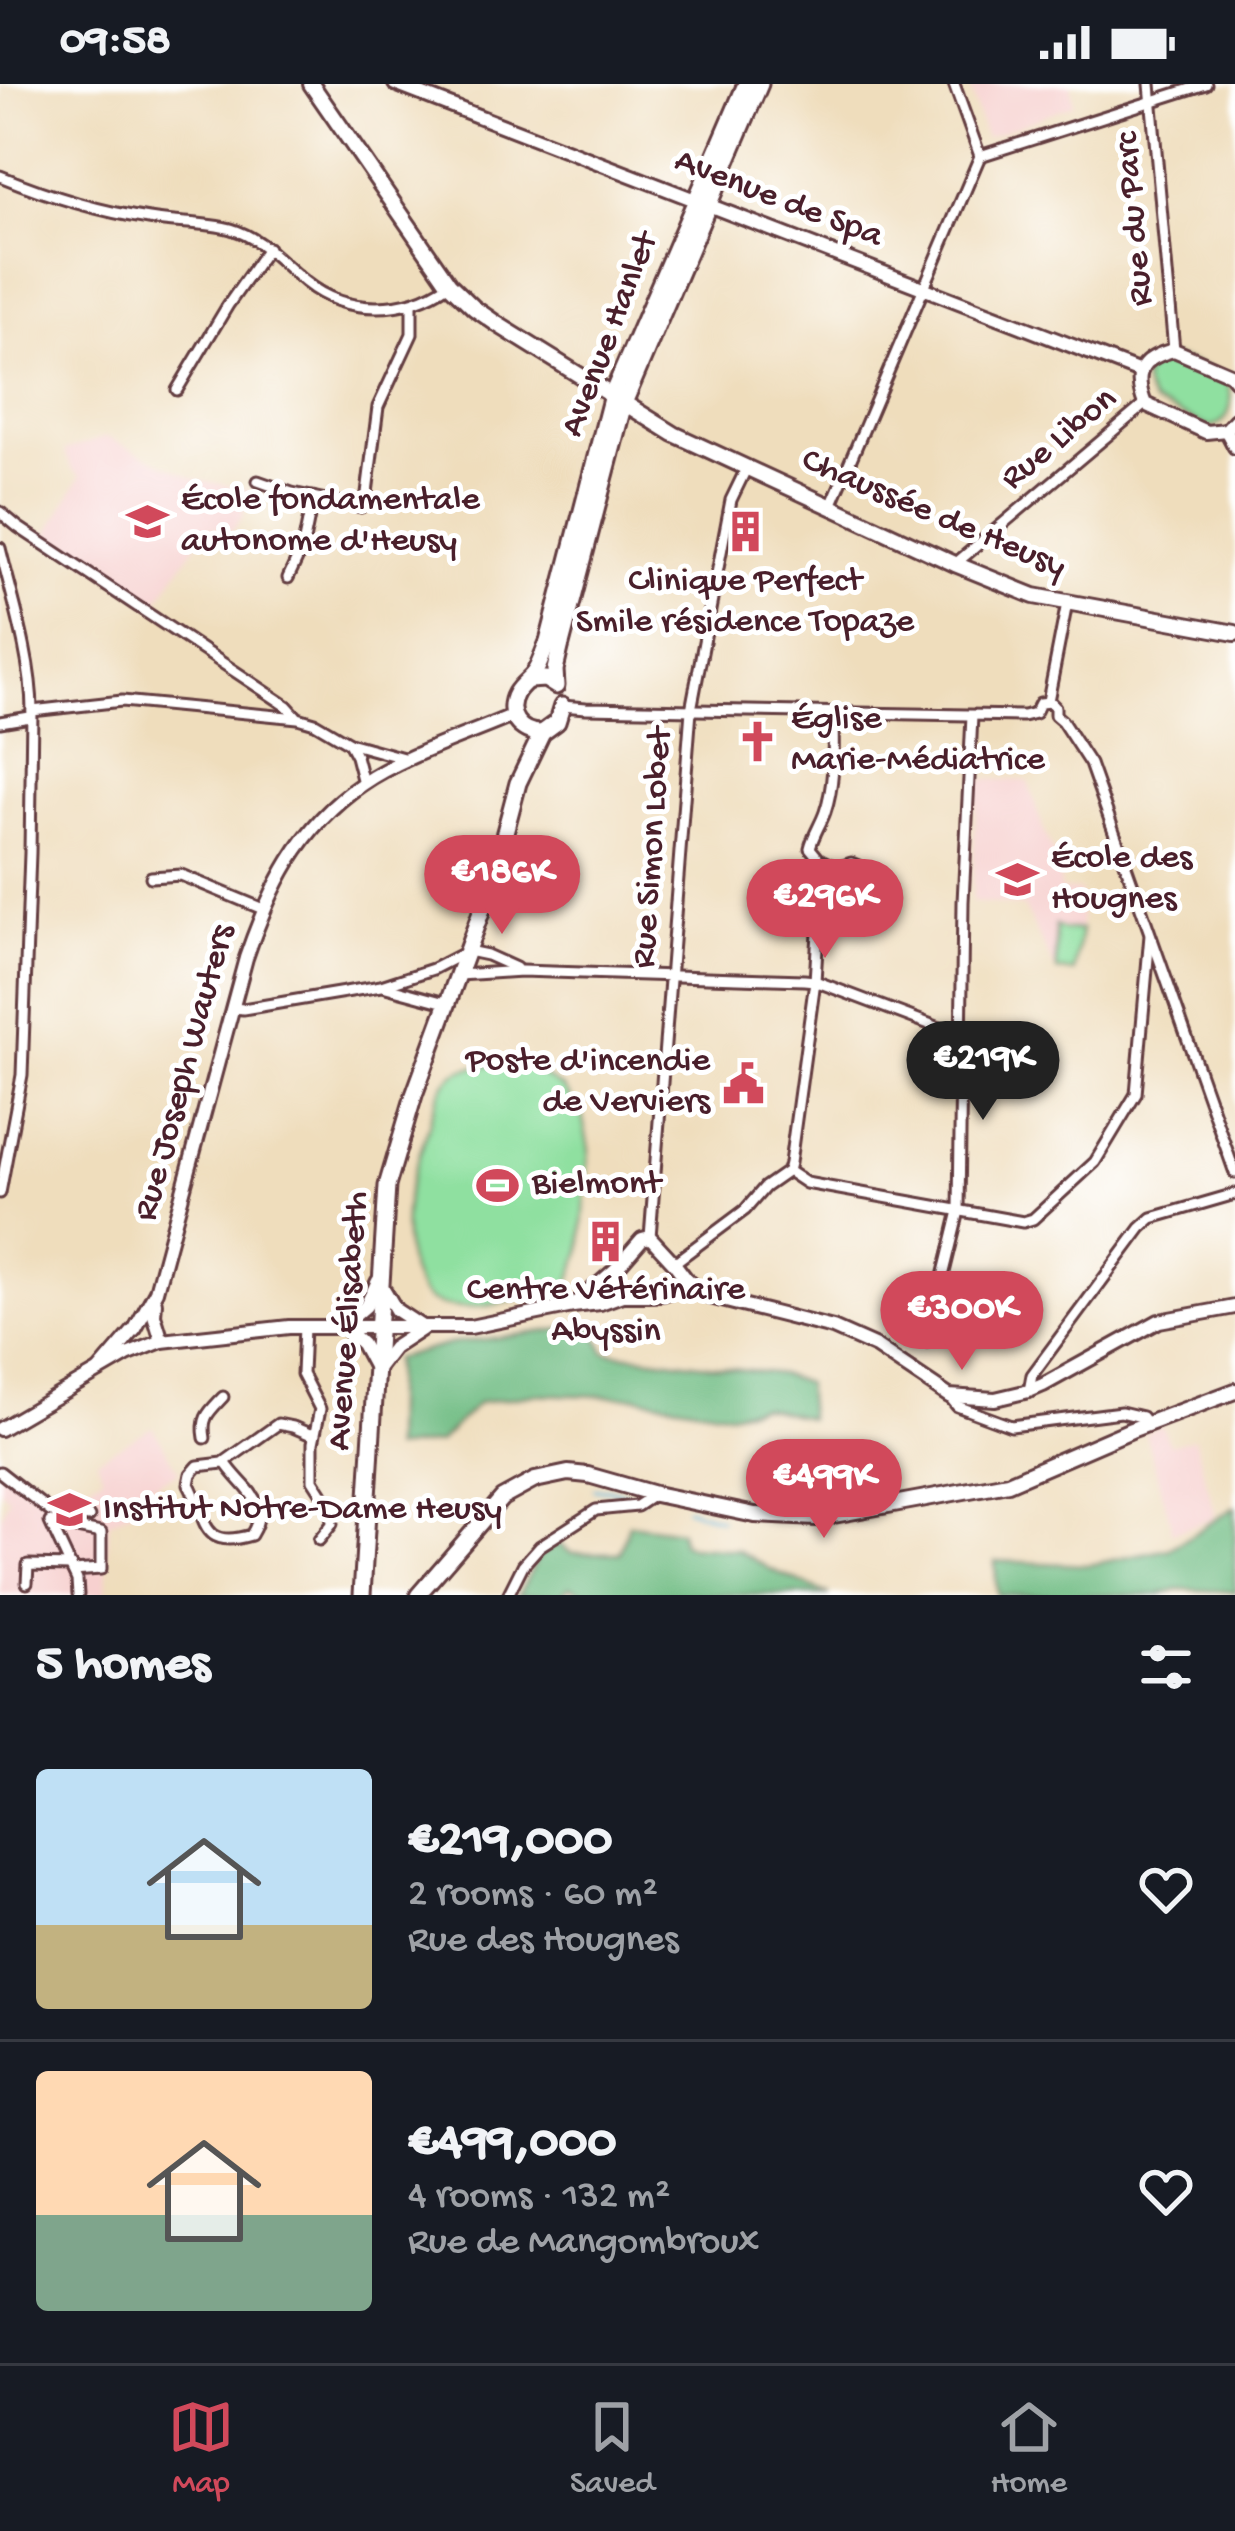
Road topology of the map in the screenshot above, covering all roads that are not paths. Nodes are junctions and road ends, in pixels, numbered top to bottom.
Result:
1 (298, 84) edge
2 (311, 84) edge
3 (395, 84) edge
4 (746, 84) edge
5 (760, 84) edge
6 (954, 84) edge
7 (1150, 84) edge
8 (1201, 85) edge
9 (1152, 102) junction
10 (326, 109) junction
11 (980, 156) junction
12 (0, 176) edge
13 (702, 203) junction
14 (268, 248) junction
15 (449, 284) junction
16 (924, 289) junction
17 (412, 304) junction
18 (1174, 350) junction
19 (1140, 372) junction
20 (1233, 374) edge
21 (177, 390) dead end
22 (618, 399) junction
23 (1145, 404) junction
24 (1230, 425) edge
25 (1235, 447) edge
26 (746, 469) junction
27 (258, 481) dead end
28 (313, 497) junction
29 (831, 506) junction
30 (0, 512) edge
31 (0, 548) edge
32 (955, 564) junction
33 (288, 578) dead end
34 (1067, 603) junction
35 (1235, 633) edge
36 (529, 680) junction
37 (562, 706) joint
38 (691, 710) junction
39 (833, 712) junction
40 (31, 714) junction
41 (972, 716) junction
42 (298, 718) junction
43 (1048, 719) junction
44 (517, 721) junction
45 (0, 722) edge
46 (542, 733) junction
47 (349, 743) junction
48 (408, 759) junction
49 (363, 783) junction
50 (518, 783) junction
51 (837, 868) junction
52 (151, 877) dead end
53 (863, 892) dead end
54 (263, 909) junction
55 (1150, 932) junction
56 (468, 951) junction
57 (521, 971) junction
58 (459, 976) junction
59 (671, 976) junction
60 (815, 981) junction
61 (381, 986) junction
62 (449, 1004) junction
63 (234, 1008) junction
64 (961, 1036) junction
65 (788, 1171) junction
66 (1235, 1172) edge
67 (0, 1193) edge
68 (1235, 1193) edge
69 (959, 1211) junction
70 (650, 1238) junction
71 (674, 1263) junction
72 (616, 1269) junction
73 (380, 1277) junction
74 (686, 1279) junction
75 (156, 1291) junction
76 (622, 1294) junction
77 (573, 1306) junction
78 (1235, 1307) edge
79 (144, 1316) junction
80 (343, 1325) junction
81 (301, 1327) junction
82 (378, 1327) junction
83 (423, 1328) junction
84 (158, 1342) junction
85 (927, 1342) dead end
86 (376, 1370) junction
87 (99, 1371) junction
88 (1029, 1391) junction
89 (1235, 1391) edge
90 (949, 1396) junction
91 (223, 1397) dead end
92 (1147, 1424) junction
93 (0, 1429) edge
94 (314, 1436) junction
95 (205, 1438) dead end
96 (225, 1462) junction
97 (0, 1472) edge
98 (655, 1494) junction
99 (43, 1507) junction
100 (88, 1517) dead end
101 (51, 1523) junction
102 (319, 1540) dead end
103 (72, 1568) junction
104 (27, 1583) dead end
105 (78, 1595) edge
106 (362, 1595) edge
107 (418, 1595) edge
108 (508, 1595) edge

1 - 10 main road
2 - 10 main road
3 - 13 street, Avenue de Spa
4 - 13 highway, Avenue Hanlet
5 - 13 highway, Avenue Hanlet
6 - 11 street
7 - 9 street, Rue du Parc
8 - 9 street
9 - 11 street
9 - 18 street, Rue du Parc
10 - 15 main road, Chaussée de Heusy
11 - 16 street
12 - 14 street
13 - 16 street, Avenue de Spa
13 - 22 highway, Avenue Hanlet
14 - 17 street
14 - 21 street
15 - 17 street
15 - 22 main road, Chaussée de Heusy
16 - 19 street, Avenue de Spa
16 - 29 street
17 - 28 street
18 - 19 street
18 - 20 street
19 - 23 street
22 - 26 main road, Chaussée de Heusy
22 - 36 highway, Avenue Hanlet
22 - 36 highway
23 - 24 street
23 - 32 street, Rue Libon
24 - 25 street
26 - 29 main road, Chaussée de Heusy
26 - 38 street, Rue Simon Lobet
27 - 28 street
28 - 33 street
29 - 32 main road, Chaussée de Heusy
30 - 42 street
31 - 40 street
32 - 34 main road, Chaussée de Heusy
34 - 35 main road, Chaussée de Heusy
34 - 43 street
36 - 44 highway
37 - 38 street
37 - 46 highway, Avenue Élisabeth
38 - 39 street
38 - 59 street, Rue Simon Lobet
39 - 41 street
39 - 51 street
40 - 42 street
40 - 45 street
40 - 67 street
41 - 43 street
41 - 64 street
42 - 47 street
43 - 55 street
44 - 46 highway
44 - 48 street, Rue Joseph Wauters
44 - 50 highway, Avenue Élisabeth
46 - 50 highway, Avenue Élisabeth
47 - 48 street
47 - 49 street
48 - 49 street, Rue Joseph Wauters
49 - 54 street, Rue Joseph Wauters
50 - 56 highway, Avenue Élisabeth
51 - 53 street
51 - 60 street
52 - 54 street, Rue Joseph Wauters
54 - 63 street, Rue Joseph Wauters
55 - 66 street
55 - 69 street
56 - 57 street
56 - 58 highway, Avenue Élisabeth
56 - 61 street
57 - 58 street
57 - 59 street
58 - 62 highway, Avenue Élisabeth
59 - 60 street
59 - 70 street, Rue Simon Lobet
60 - 64 street
60 - 65 street
61 - 62 street
61 - 63 street
62 - 73 highway, Avenue Élisabeth
63 - 75 street, Rue Joseph Wauters
64 - 69 street
65 - 69 street
65 - 71 street
68 - 88 street
69 - 85 street
70 - 71 street
70 - 72 street
71 - 74 street
72 - 76 street
72 - 77 street
73 - 80 street
73 - 82 highway, Avenue Élisabeth
73 - 83 street
74 - 76 street
74 - 90 street
75 - 79 street
75 - 84 street
76 - 77 street
77 - 83 street
78 - 88 street
79 - 84 street
79 - 87 street
80 - 81 street
80 - 82 street
80 - 86 street
81 - 84 street
81 - 94 street
82 - 83 street
82 - 86 highway, Avenue Élisabeth
83 - 86 street
84 - 87 street
86 - 106 highway, Avenue Élisabeth
87 - 93 street
88 - 90 street
89 - 92 main road
90 - 92 street
91 - 95 street
92 - 98 main road
94 - 96 street
94 - 102 street
96 - 96 street
97 - 99 street
98 - 107 main road
98 - 108 street
99 - 100 street
99 - 101 street
101 - 103 street
101 - 103 street
103 - 104 street
103 - 105 street

